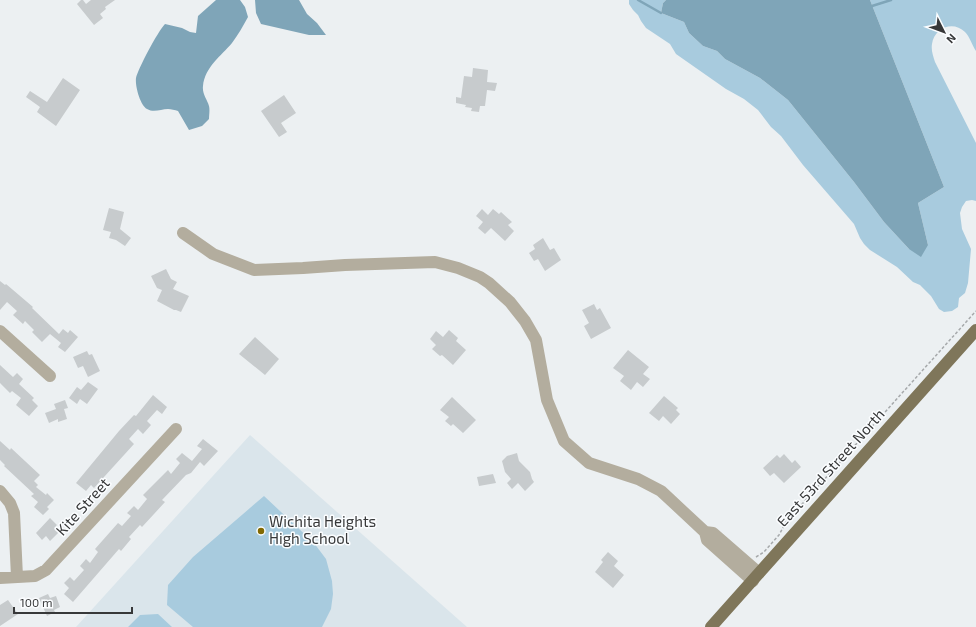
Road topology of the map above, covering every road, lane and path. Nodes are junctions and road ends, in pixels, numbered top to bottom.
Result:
1 (183, 233) dead end
2 (976, 312) edge
3 (976, 330) edge
4 (0, 331) edge
5 (50, 376) dead end
6 (176, 429) dead end
7 (0, 491) edge
8 (753, 560) dead end
9 (756, 577) junction
10 (0, 578) edge
11 (17, 578) junction
12 (715, 626) edge

1 - 9 street
2 - 8 path
3 - 9 main road, East 53rd Street North
4 - 5 street
6 - 11 street, Kite Street
7 - 11 street
9 - 12 main road, East 53rd Street North
10 - 11 street, Kite Street

